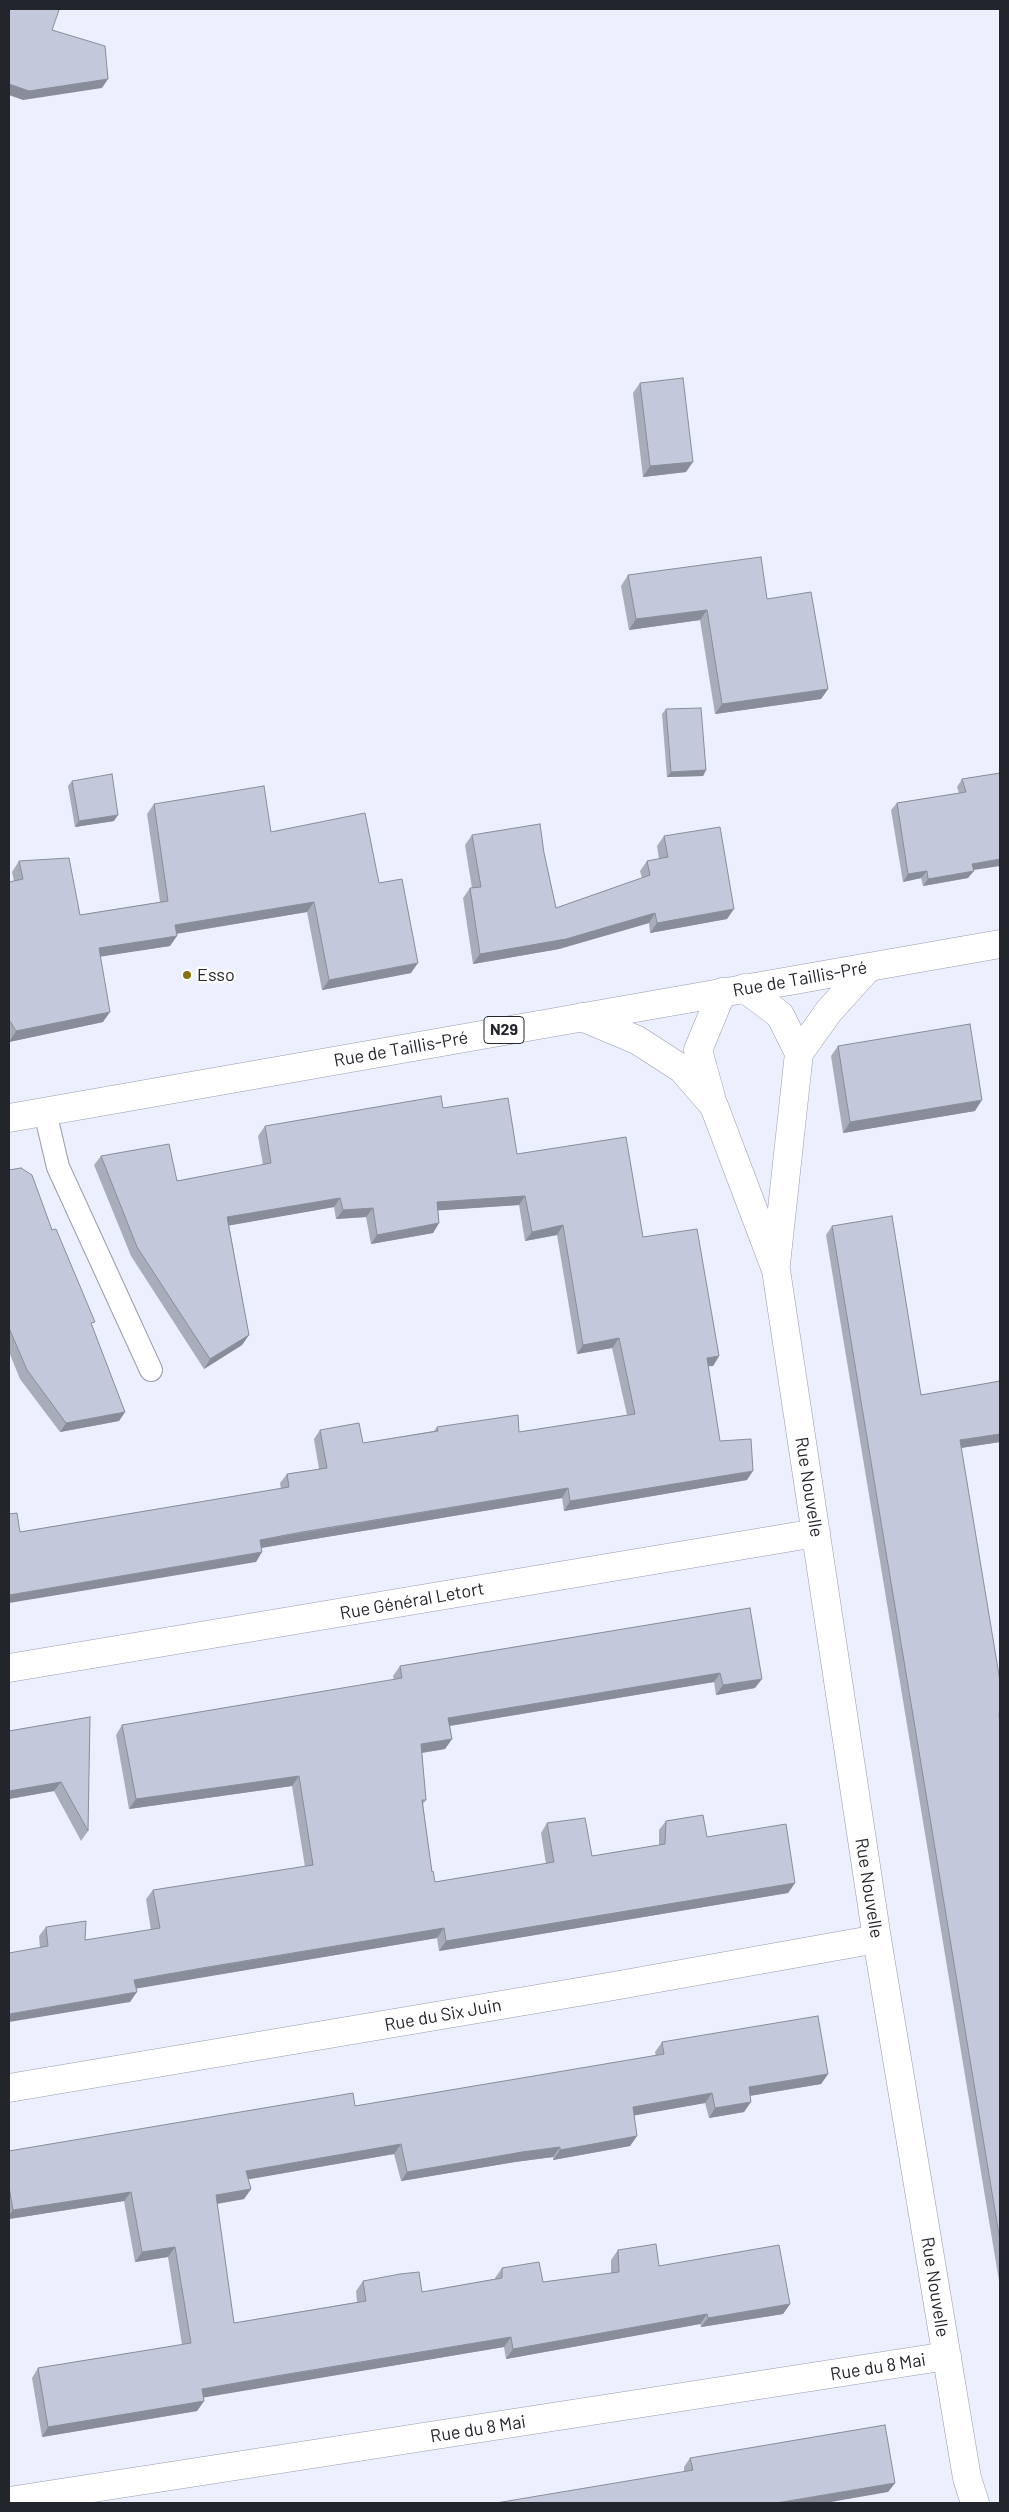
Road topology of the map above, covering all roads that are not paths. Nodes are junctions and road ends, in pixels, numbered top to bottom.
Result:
1 (1000, 944) edge
2 (868, 968) junction
3 (733, 990) junction
4 (582, 1016) junction
5 (799, 1053) junction
6 (714, 1106) junction
7 (45, 1112) junction
8 (9, 1118) edge
9 (776, 1270) junction
10 (151, 1370) dead end
11 (816, 1533) junction
12 (9, 1668) edge
13 (877, 1939) junction
14 (9, 2088) edge
15 (947, 2356) junction
16 (9, 2501) edge
17 (975, 2503) edge

1 - 2 street, Rue de Taillis-Pré / N29
2 - 3 street, Rue de Taillis-Pré / N29
2 - 5 street, Rue Nouvelle
3 - 4 street, Rue de Taillis-Pré / N29
3 - 5 street
3 - 6 street, Rue Nouvelle
4 - 6 street, Rue Nouvelle
4 - 7 street, Rue de Taillis-Pré / N29
5 - 9 street, Rue Nouvelle
6 - 9 street, Rue Nouvelle
7 - 8 street, Rue de Taillis-Pré / N29
7 - 10 lane
9 - 11 street, Rue Nouvelle
11 - 12 street, Rue Général Letort
11 - 13 street, Rue Nouvelle
13 - 14 street, Rue du Six Juin
13 - 15 street, Rue Nouvelle
15 - 16 street, Rue du 8 Mai
15 - 17 street, Rue Nouvelle

